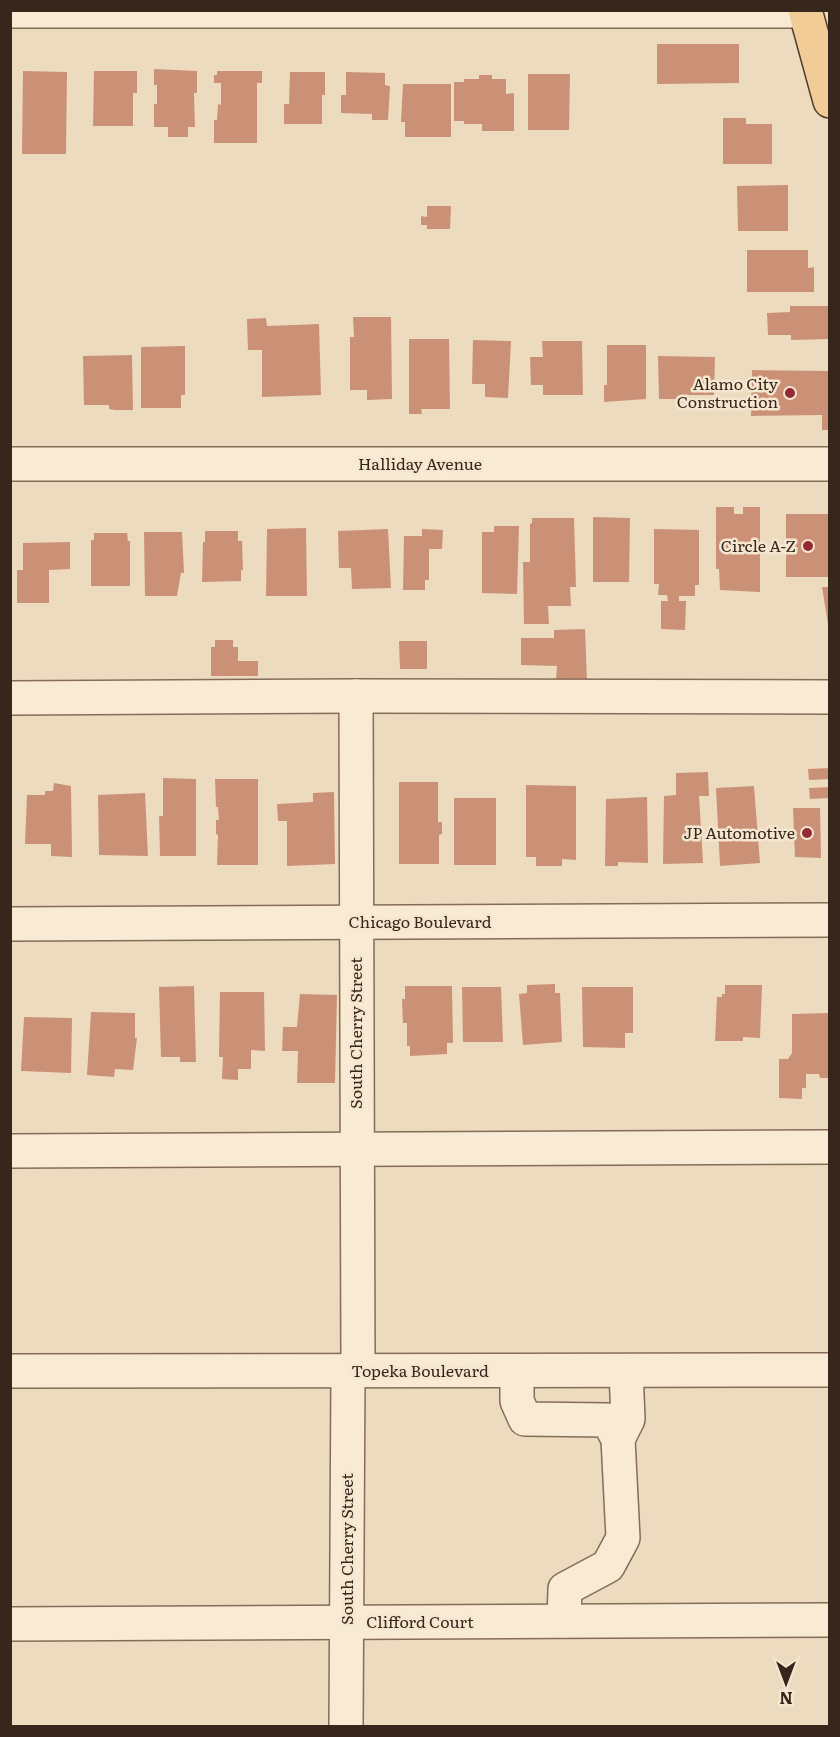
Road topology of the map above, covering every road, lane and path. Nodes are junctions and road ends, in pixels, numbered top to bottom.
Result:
1 (805, 10) edge
2 (10, 11) edge
3 (828, 88) edge
4 (10, 464) edge
5 (830, 464) edge
6 (356, 696) junction
7 (830, 697) edge
8 (10, 698) edge
9 (830, 920) edge
10 (356, 922) junction
11 (10, 924) edge
12 (830, 1147) edge
13 (357, 1149) junction
14 (10, 1151) edge
15 (830, 1370) edge
16 (10, 1371) edge
17 (353, 1371) junction
18 (517, 1371) junction
19 (626, 1371) junction
20 (618, 1438) junction
21 (830, 1620) edge
22 (564, 1621) junction
23 (347, 1623) junction
24 (10, 1624) edge
25 (346, 1726) edge

1 - 2 street
1 - 3 main road
4 - 5 street, Halliday Avenue
6 - 7 street
6 - 8 street
6 - 10 street, South Cherry Street
9 - 10 street, Chicago Boulevard
10 - 11 street, Chicago Boulevard
10 - 13 street, South Cherry Street
12 - 13 street
13 - 14 street
13 - 17 street, South Cherry Street
15 - 19 street, Topeka Boulevard
16 - 17 street, Topeka Boulevard
17 - 18 street, Topeka Boulevard
17 - 23 street, South Cherry Street
18 - 19 street, Topeka Boulevard
18 - 20 street
19 - 20 street
20 - 22 street
21 - 22 street, Clifford Court
22 - 23 street, Clifford Court
23 - 24 street, Clifford Court
23 - 25 street, South Cherry Street

